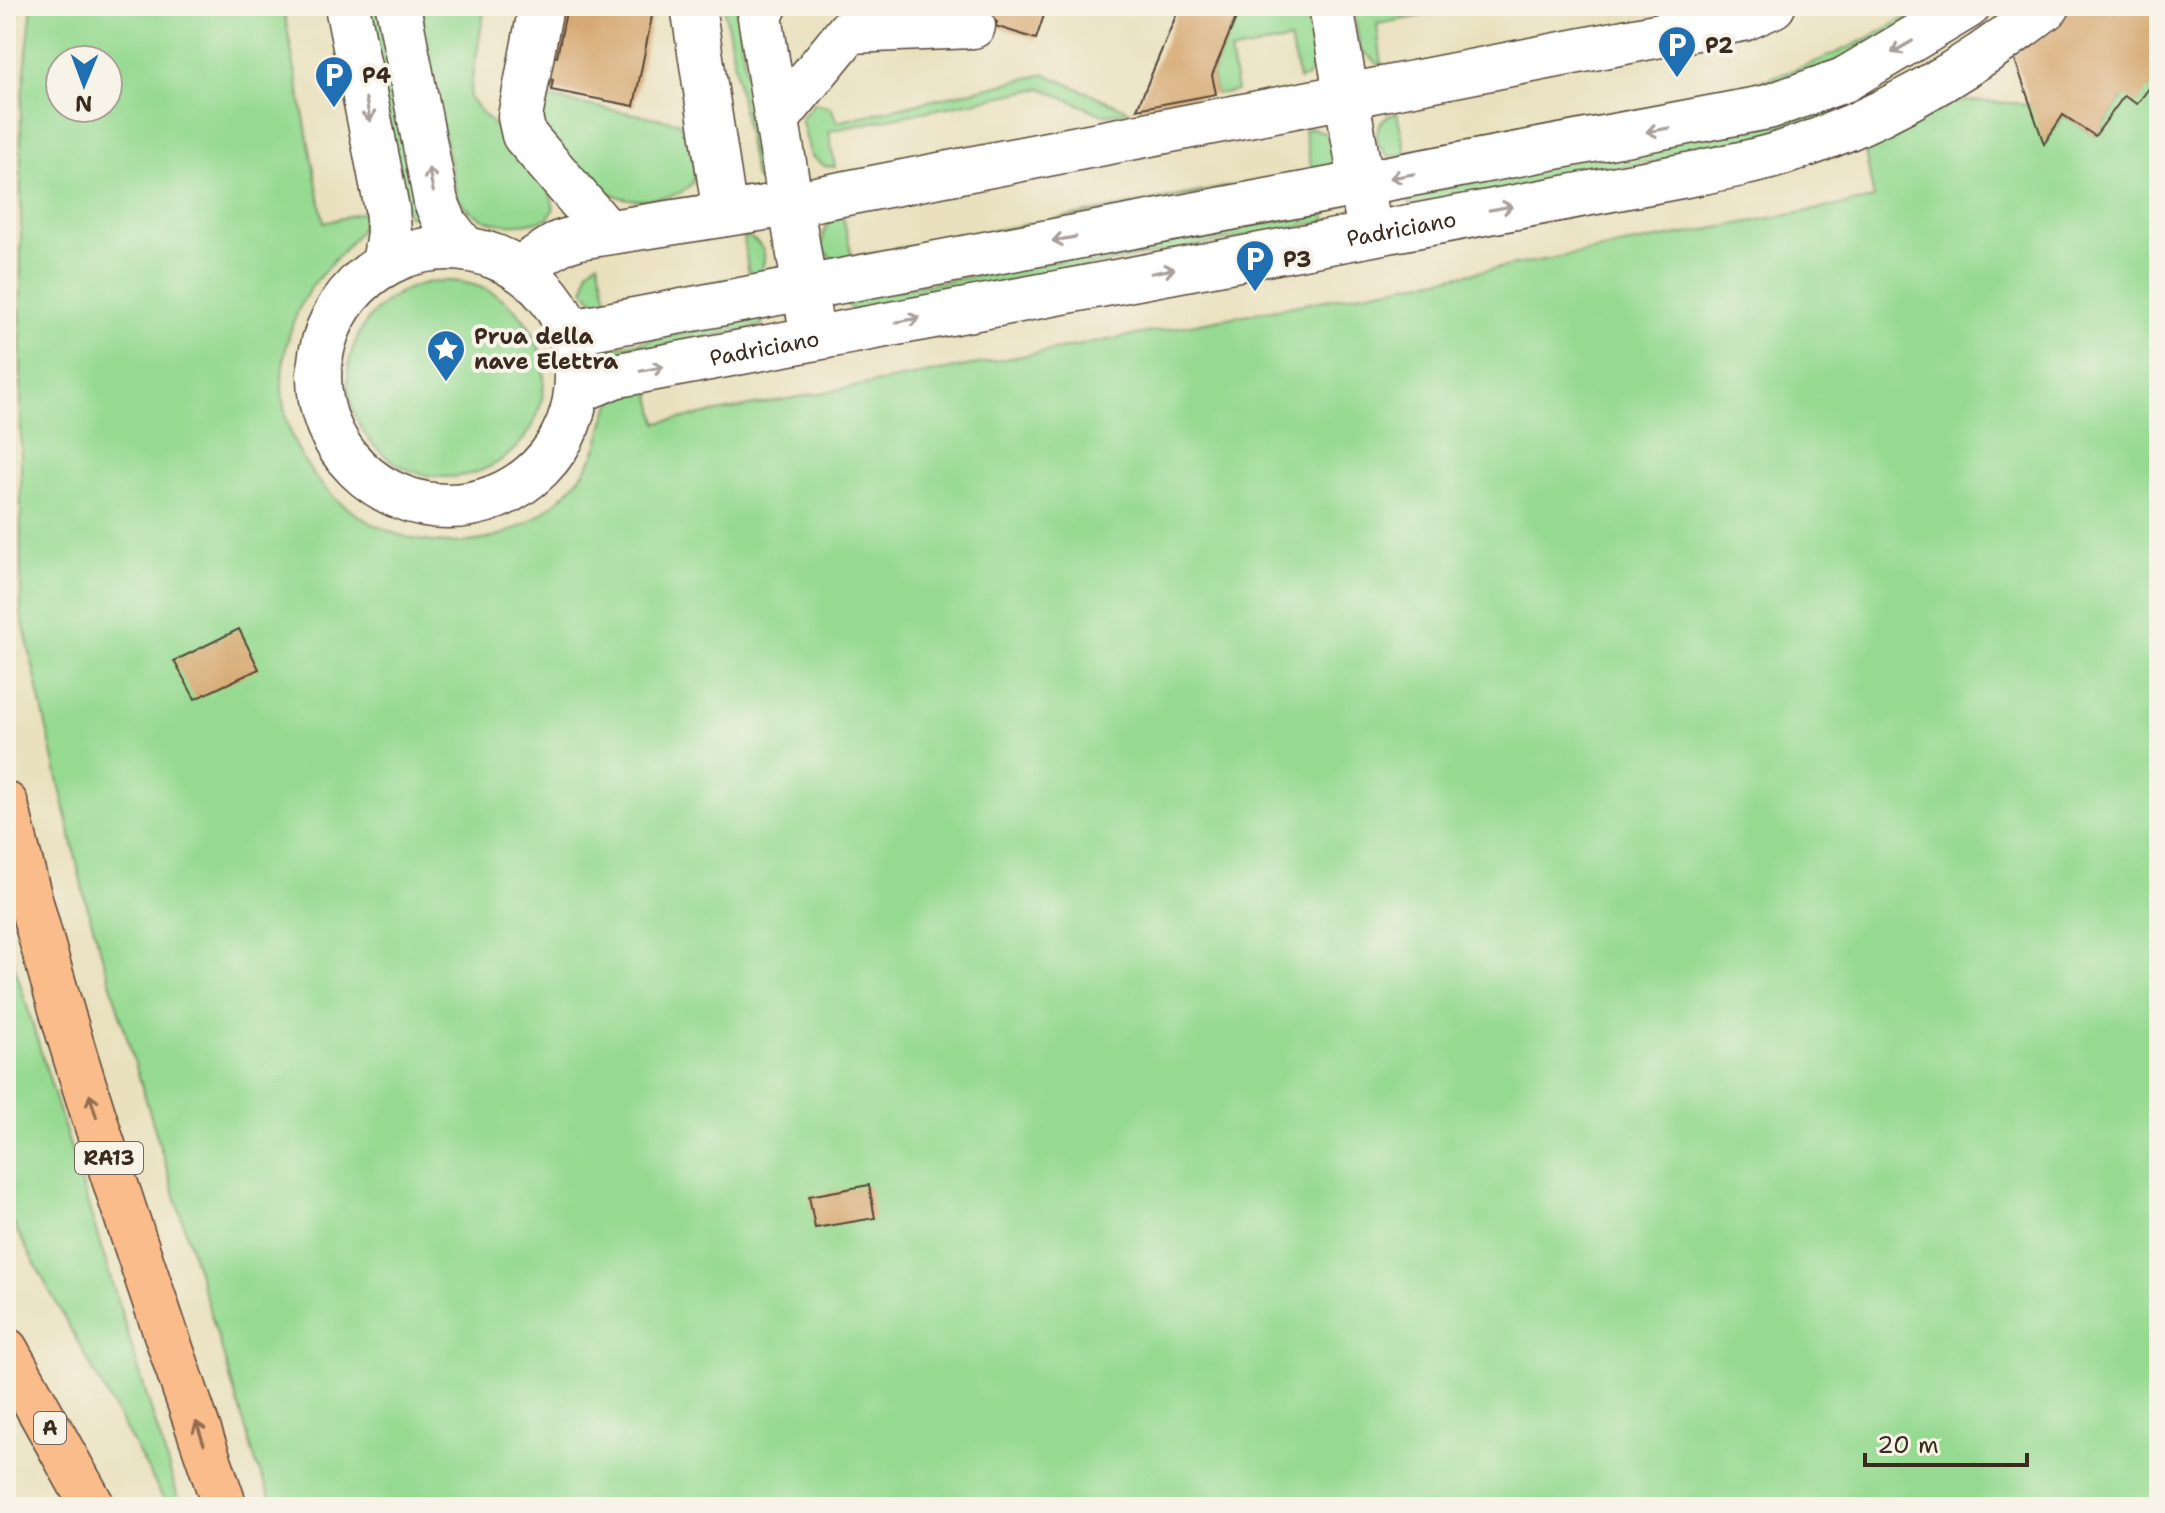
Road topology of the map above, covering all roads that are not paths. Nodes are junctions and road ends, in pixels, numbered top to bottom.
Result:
1 (347, 6) edge
2 (398, 6) edge
3 (541, 6) edge
4 (693, 6) edge
5 (765, 6) edge
6 (1331, 6) edge
7 (1968, 6) edge
8 (2048, 6) edge
9 (1751, 10) edge
10 (973, 26) dead end
11 (1347, 96) junction
12 (777, 119) junction
13 (1360, 183) junction
14 (790, 204) junction
15 (725, 214) junction
16 (607, 232) junction
17 (1371, 232) junction
18 (465, 249) junction
19 (384, 265) junction
20 (518, 269) junction
21 (802, 287) junction
22 (570, 332) junction
23 (814, 338) junction
24 (578, 391) junction
25 (6, 804) edge
26 (6, 1350) edge
27 (93, 1507) edge
28 (225, 1507) edge

1 -> 19 street
18 -> 2 street
3 - 16 street
4 - 15 street
5 - 12 street
6 - 11 street
7 -> 13 street
17 -> 8 street, Padriciano
9 - 11 street
10 - 12 street
11 - 13 street
11 - 14 street
12 - 14 street
13 - 17 street
13 -> 21 street
14 - 15 street
14 - 21 street
15 - 16 street
16 - 20 street
23 -> 17 street, Padriciano
18 - 19 street
18 - 20 street
19 - 24 street
20 - 22 street
21 - 22 street
21 - 23 street
22 - 24 street
24 -> 23 street, Padriciano
28 -> 25 highway, RA13
26 - 27 highway, A

